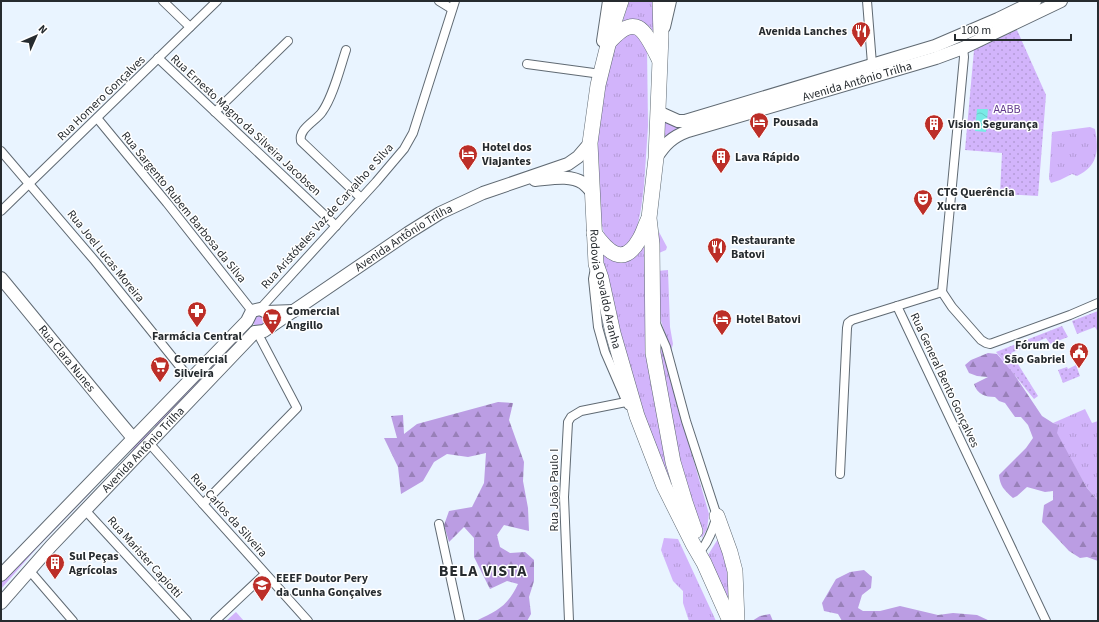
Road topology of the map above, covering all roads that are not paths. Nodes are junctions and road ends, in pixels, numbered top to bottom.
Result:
1 (163, 1) edge
2 (217, 1) edge
3 (440, 1) edge
4 (455, 1) edge
5 (609, 1) edge
6 (621, 1) edge
7 (660, 1) edge
8 (670, 1) edge
9 (867, 1) edge
10 (1061, 1) edge
11 (1032, 5) edge
12 (452, 9) junction
13 (190, 27) junction
14 (661, 36) junction
15 (288, 41) dead end
16 (609, 42) junction
17 (963, 48) junction
18 (346, 50) dead end
19 (158, 58) junction
20 (659, 60) junction
21 (527, 64) dead end
22 (872, 64) junction
23 (602, 70) junction
24 (215, 112) junction
25 (658, 112) junction
26 (97, 118) junction
27 (686, 126) junction
28 (590, 143) junction
29 (1, 151) edge
30 (656, 158) junction
31 (522, 180) junction
32 (30, 184) junction
33 (592, 192) junction
34 (361, 198) junction
35 (1, 212) edge
36 (649, 218) junction
37 (336, 226) junction
38 (594, 233) junction
39 (596, 264) junction
40 (1, 278) edge
41 (942, 292) junction
42 (1098, 302) edge
43 (897, 306) junction
44 (294, 311) junction
45 (256, 313) junction
46 (653, 315) junction
47 (260, 330) junction
48 (190, 379) junction
49 (626, 402) junction
50 (637, 416) junction
51 (133, 438) junction
52 (149, 443) junction
53 (840, 474) dead end
54 (202, 504) junction
55 (86, 510) junction
56 (716, 516) junction
57 (439, 524) dead end
58 (703, 556) junction
59 (29, 570) junction
60 (265, 574) junction
61 (1, 575) edge
62 (1, 603) edge
63 (72, 621) edge
64 (187, 621) edge
65 (215, 621) edge
66 (308, 621) edge
67 (460, 621) edge
68 (569, 621) edge
69 (730, 621) edge
70 (737, 621) edge
71 (1046, 621) edge

1 - 13 street
2 - 13 street, Rua Homero Gonçalves
3 - 12 street
4 - 12 street, Rua Aristóteles Vaz de Carvalho e Silva
5 - 23 main road
6 - 16 highway, Rodovia Osvaldo Aranha
7 - 14 highway, Rodovia Osvaldo Aranha
8 - 14 main road
9 - 22 street
10 - 11 main road, Avenida Antônio Trilha
11 - 17 main road, Avenida Antônio Trilha
11 - 22 main road, Avenida Antônio Trilha
12 - 34 street, Rua Aristóteles Vaz de Carvalho e Silva
13 - 19 street, Rua Homero Gonçalves
14 - 20 highway, Rodovia Osvaldo Aranha
15 - 24 street
16 - 20 highway
16 - 23 highway, Rodovia Osvaldo Aranha
17 - 27 main road, Avenida Antônio Trilha
17 - 41 street
18 - 34 street
19 - 24 street, Rua Ernesto Magno da Silveira Jacobsen
19 - 26 street, Rua Homero Gonçalves
20 - 25 highway, Rodovia Osvaldo Aranha
21 - 23 street
22 - 27 main road, Avenida Antônio Trilha
23 - 28 highway, Rodovia Osvaldo Aranha
24 - 37 street, Rua Ernesto Magno da Silveira Jacobsen
25 - 27 main road
25 - 30 highway, Rodovia Osvaldo Aranha
26 - 32 street, Rua Homero Gonçalves
26 - 45 street, Rua Sargento Rubem Barbosa da Silva
27 - 30 main road, Avenida Antônio Trilha
28 - 31 main road, Avenida Antônio Trilha
28 - 33 highway, Rodovia Osvaldo Aranha
29 - 32 street, Rua Joel Lucas Moreira
30 - 36 highway, Rodovia Osvaldo Aranha
31 - 33 main road, Avenida Antônio Trilha
31 - 44 main road, Avenida Antônio Trilha
32 - 35 street, Rua Homero Gonçalves
32 - 48 street, Rua Joel Lucas Moreira
33 - 38 highway, Rodovia Osvaldo Aranha
34 - 37 street, Rua Aristóteles Vaz de Carvalho e Silva
36 - 38 highway
36 - 46 highway, Rodovia Osvaldo Aranha
37 - 45 street, Rua Aristóteles Vaz de Carvalho e Silva
38 - 39 highway, Rodovia Osvaldo Aranha
39 - 49 street
39 - 50 highway, Rodovia Osvaldo Aranha
40 - 51 main road, Rua Clara Nunes
41 - 42 street
41 - 43 street, Rua General Bento Gonçalves
43 - 53 street
43 - 71 street, Rua General Bento Gonçalves
44 - 45 main road
44 - 47 main road, Avenida Antônio Trilha
45 - 47 main road
45 - 47 main road
45 - 48 main road, Avenida Antônio Trilha
46 - 56 street
46 - 58 highway, Rodovia Osvaldo Aranha
47 - 52 main road, Avenida Antônio Trilha
47 - 54 street
48 - 51 main road, Avenida Antônio Trilha
49 - 50 street
49 - 68 street, Rua João Paulo I
50 - 58 highway, Rodovia Osvaldo Aranha
51 - 61 main road, Avenida Antônio Trilha
52 - 54 street, Rua Carlos da Silveira
52 - 55 main road, Avenida Antônio Trilha
54 - 60 street, Rua Carlos da Silveira
55 - 59 main road, Avenida Antônio Trilha
55 - 64 street, Rua Marister Capiotti
56 - 58 street
56 - 70 highway
57 - 67 street
58 - 69 highway, Rodovia Osvaldo Aranha
59 - 62 main road, Avenida Antônio Trilha
59 - 63 street
60 - 65 street
60 - 66 street, Rua Carlos da Silveira

